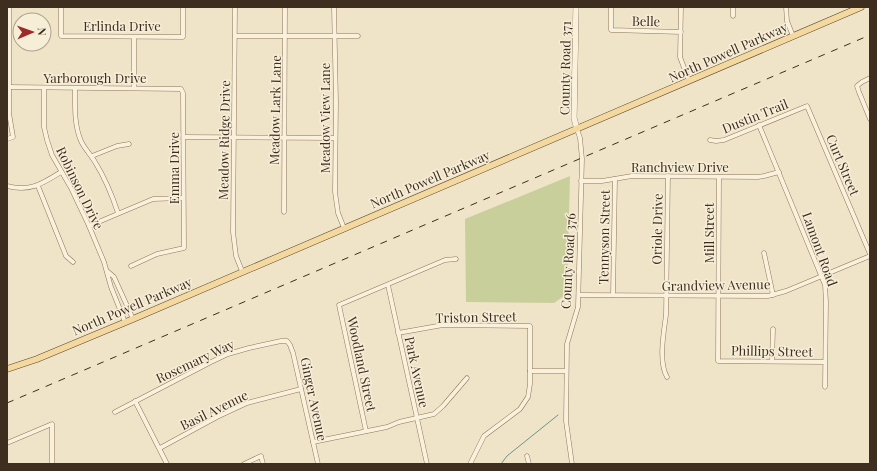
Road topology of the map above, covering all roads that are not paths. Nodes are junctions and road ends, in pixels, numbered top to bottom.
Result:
1 (9, 7) edge
2 (61, 7) edge
3 (183, 7) edge
4 (235, 7) edge
5 (285, 7) edge
6 (334, 7) edge
7 (576, 7) edge
8 (611, 7) edge
9 (682, 7) edge
10 (733, 7) edge
11 (786, 7) edge
12 (861, 7) edge
13 (733, 16) dead end
14 (681, 32) junction
15 (235, 36) junction
16 (334, 36) junction
17 (358, 36) dead end
18 (793, 36) junction
19 (134, 37) junction
20 (286, 37) junction
21 (8, 62) edge
22 (870, 78) edge
23 (689, 82) junction
24 (9, 87) junction
25 (44, 88) junction
26 (134, 88) junction
27 (75, 89) junction
28 (181, 89) joint
29 (807, 106) joint
30 (870, 119) edge
31 (759, 125) junction
32 (577, 129) junction
33 (184, 137) junction
34 (285, 137) junction
35 (234, 138) junction
36 (335, 138) junction
37 (7, 139) edge
38 (710, 140) dead end
39 (129, 144) dead end
40 (92, 156) junction
41 (61, 172) junction
42 (779, 172) junction
43 (668, 176) junction
44 (719, 177) junction
45 (615, 179) junction
46 (581, 181) junction
47 (7, 186) edge
48 (38, 186) junction
49 (184, 198) junction
50 (284, 212) dead end
51 (118, 213) junction
52 (89, 226) junction
53 (344, 228) junction
54 (764, 253) dead end
55 (870, 255) edge
56 (456, 260) dead end
57 (73, 262) dead end
58 (131, 266) dead end
59 (106, 271) junction
60 (242, 271) junction
61 (822, 277) junction
62 (388, 285) junction
63 (579, 295) junction
64 (613, 295) junction
65 (773, 295) junction
66 (666, 296) junction
67 (718, 296) junction
68 (133, 319) junction
69 (125, 322) junction
70 (773, 330) dead end
71 (398, 334) junction
72 (287, 341) joint
73 (718, 361) joint
74 (772, 361) junction
75 (825, 362) junction
76 (7, 369) edge
77 (530, 371) junction
78 (566, 371) junction
79 (667, 377) dead end
80 (467, 378) dead end
81 (825, 387) dead end
82 (301, 389) junction
83 (135, 401) junction
84 (115, 412) dead end
85 (417, 418) junction
86 (366, 431) junction
87 (313, 442) junction
88 (7, 443) edge
89 (160, 448) junction
90 (527, 456) dead end
91 (52, 464) edge
92 (168, 464) edge
93 (244, 464) edge
94 (263, 464) edge
95 (318, 464) edge
96 (427, 464) edge
97 (470, 464) edge
98 (529, 464) edge
99 (572, 464) edge

1 - 21 street
2 - 19 street, Erlinda Drive
3 - 19 street, Erlinda Drive
4 - 15 street, Meadow Ridge Drive
5 - 20 street, Meadow Lark Lane
6 - 16 street, Meadow View Lane
7 - 32 street, County Road 371
8 - 14 street, Belle
9 - 14 street
10 - 13 street
11 - 18 street
12 - 18 main road, North Powell Parkway
14 - 23 street
15 - 20 street
15 - 35 street, Meadow Ridge Drive
16 - 17 street
16 - 20 street
16 - 36 street, Meadow View Lane
18 - 23 main road, North Powell Parkway
19 - 26 street
20 - 34 street, Meadow Lark Lane
21 - 24 street
22 - 30 street
23 - 32 main road, North Powell Parkway
24 - 25 street, Yarborough Drive
24 - 37 street
25 - 27 street, Yarborough Drive
25 - 41 street, Robinson Drive
26 - 27 street, Yarborough Drive
26 - 28 street, Yarborough Drive
27 - 40 street
28 - 33 street, Emma Drive
29 - 31 street, Dustin Trail
29 - 55 street, Curt Street
31 - 38 street, Dustin Trail
31 - 42 street, Lamont Road
32 - 46 street, County Road 376
32 - 53 main road, North Powell Parkway
33 - 35 street
33 - 49 street, Emma Drive
34 - 35 street
34 - 36 street
34 - 50 street, Meadow Lark Lane
35 - 60 street, Meadow Ridge Drive
36 - 53 street, Meadow View Lane
39 - 40 street
40 - 51 street
41 - 48 street
41 - 52 street, Robinson Drive
42 - 44 street, Ranchview Drive
42 - 61 street, Lamont Road
43 - 44 street, Ranchview Drive
43 - 45 street, Ranchview Drive
43 - 66 street, Oriole Drive
44 - 67 street, Mill Street
45 - 46 street, Ranchview Drive
45 - 64 street, Tennyson Street
46 - 63 street, County Road 376
47 - 48 street
48 - 57 street
49 - 51 street
49 - 58 street, Emma Drive
51 - 52 street
52 - 59 street, Robinson Drive
53 - 60 main road, North Powell Parkway
54 - 65 street
55 - 61 street, Grandview Avenue
56 - 62 street
59 - 68 street, Robinson Drive
59 - 69 street, Robinson Drive
60 - 68 main road, North Powell Parkway
61 - 65 street, Grandview Avenue
61 - 75 street, Lamont Road
62 - 71 street, Park Avenue
62 - 86 street, Woodland Street
63 - 64 street, Grandview Avenue
63 - 78 street, County Road 376
64 - 66 street, Grandview Avenue
65 - 67 street, Grandview Avenue
66 - 67 street, Grandview Avenue
66 - 79 street, Oriole Drive
67 - 73 street, Mill Street
68 - 69 main road, North Powell Parkway
69 - 76 main road, North Powell Parkway
70 - 74 street
71 - 77 street, Triston Street
71 - 85 street, Park Avenue
72 - 82 street, Ginger Avenue
72 - 83 street, Rosemary Way
73 - 74 street, Phillips Street
74 - 75 street, Phillips Street
75 - 81 street, Lamont Road
77 - 78 street
77 - 97 street
78 - 99 street, County Road 376
80 - 85 street
82 - 87 street, Ginger Avenue
82 - 89 street, Basil Avenue
83 - 84 street, Rosemary Way
83 - 89 street
85 - 86 street
85 - 96 street, Park Avenue
86 - 87 street
87 - 95 street, Ginger Avenue
88 - 91 street
89 - 92 street
90 - 98 street
93 - 94 street

